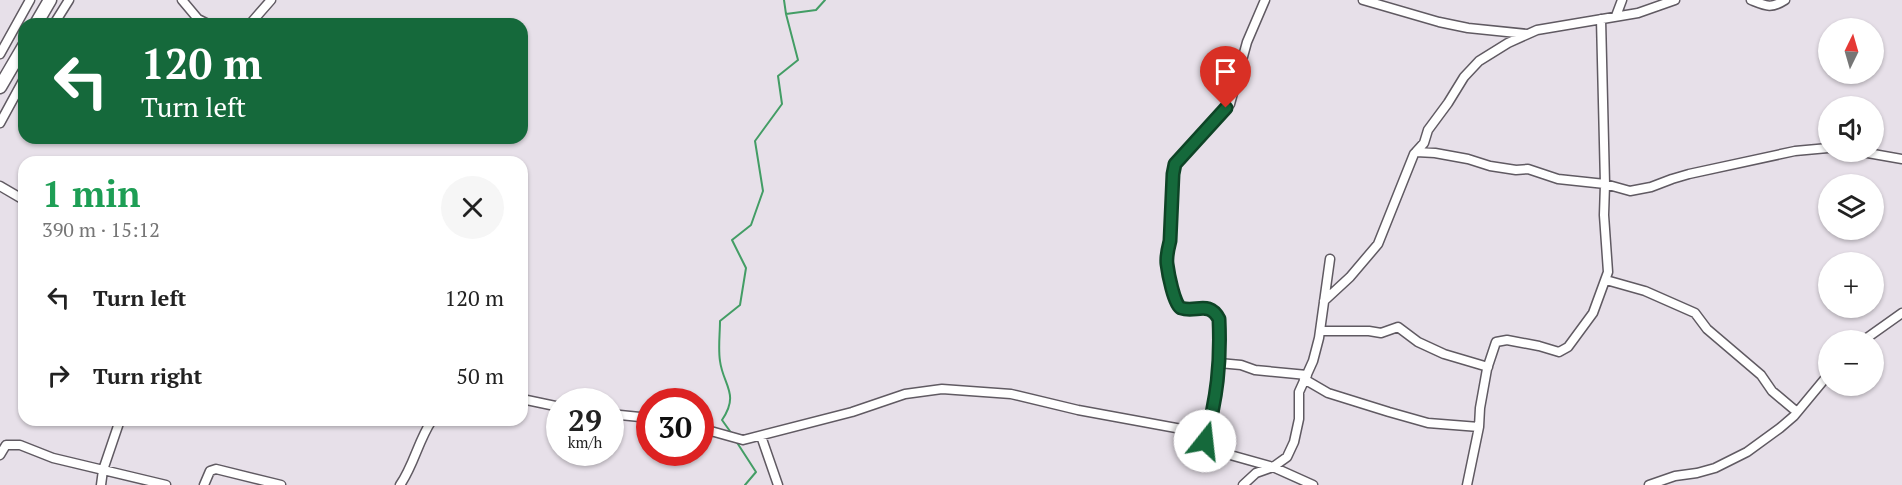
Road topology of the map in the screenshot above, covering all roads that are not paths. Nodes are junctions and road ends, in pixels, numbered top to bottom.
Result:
1 (30, 0) edge
2 (50, 0) edge
3 (69, 0) edge
4 (182, 0) edge
5 (271, 0) edge
6 (1264, 0) edge
7 (1363, 0) edge
8 (1622, 0) edge
9 (1675, 0) edge
10 (1751, 0) edge
11 (1785, 0) edge
12 (1616, 16) junction
13 (20, 18) edge
14 (40, 18) edge
15 (58, 18) edge
16 (197, 18) edge
17 (255, 18) edge
18 (1602, 19) junction
19 (18, 22) edge
20 (1527, 34) junction
21 (0, 54) edge
22 (18, 56) edge
23 (0, 87) edge
24 (18, 90) edge
25 (0, 123) edge
26 (1818, 149) edge
27 (1416, 152) junction
28 (1884, 156) edge
29 (1902, 159) edge
30 (1605, 184) junction
31 (0, 186) edge
32 (18, 196) edge
33 (1329, 259) dead end
34 (1606, 280) junction
35 (1324, 301) junction
36 (1902, 313) edge
37 (1878, 330) edge
38 (1320, 331) junction
39 (1219, 363) junction
40 (1488, 367) junction
41 (1305, 377) junction
42 (1818, 387) edge
43 (528, 400) edge
44 (546, 403) edge
45 (1797, 412) junction
46 (118, 426) edge
47 (428, 426) edge
48 (1479, 427) junction
49 (714, 433) edge
50 (761, 436) junction
51 (1205, 441) junction
52 (0, 455) edge
53 (1273, 467) junction
54 (103, 470) junction
55 (101, 485) edge
56 (166, 485) edge
57 (204, 485) edge
58 (281, 485) edge
59 (400, 485) edge
60 (778, 485) edge
61 (1243, 485) edge
62 (1313, 485) edge
63 (1467, 485) edge
64 (1649, 485) edge

1 - 13 street
2 - 14 highway
3 - 15 street
4 - 16 street
5 - 17 street
6 - 39 street
7 - 20 street
8 - 12 street
9 - 12 street
10 - 11 street
12 - 18 street
18 - 20 street
18 - 30 street
19 - 21 street
20 - 27 street
22 - 23 highway
24 - 25 street
26 - 30 street
27 - 30 street
27 - 35 street
28 - 29 street
30 - 34 street
31 - 32 street
33 - 35 street
34 - 40 street
34 - 45 street
35 - 38 street
36 - 37 street
38 - 40 street
38 - 41 street
39 - 41 street
39 - 51 street
40 - 48 street
41 - 48 street
41 - 53 street
42 - 45 street
43 - 44 street
45 - 64 street
46 - 54 street
47 - 59 street
48 - 63 street
49 - 50 street
50 - 51 street
50 - 60 street
51 - 53 street
52 - 54 street
53 - 61 street
53 - 62 street
54 - 55 street
54 - 56 street
57 - 58 street

